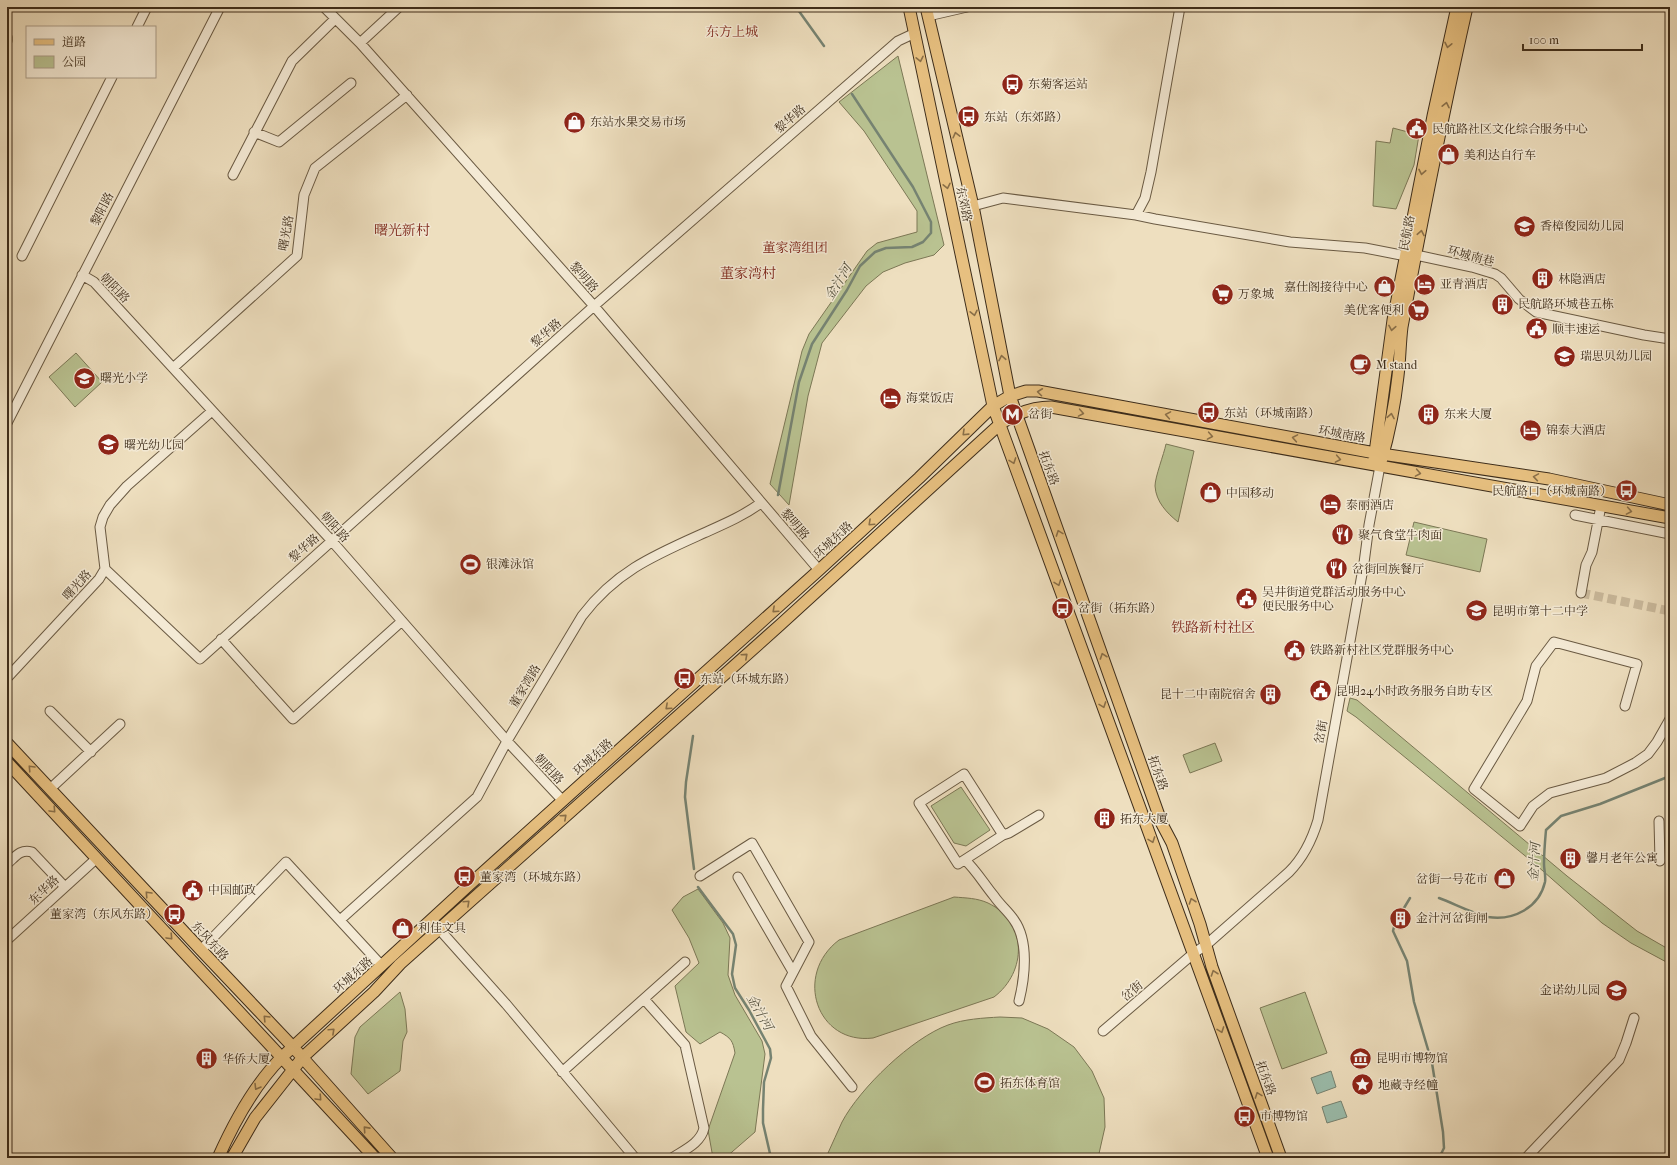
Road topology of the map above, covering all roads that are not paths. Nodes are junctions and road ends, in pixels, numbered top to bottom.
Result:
1 (147, 7) edge
2 (220, 7) edge
3 (324, 7) edge
4 (399, 7) edge
5 (909, 7) edge
6 (967, 7) edge
7 (1180, 7) edge
8 (1457, 7) edge
9 (1467, 7) edge
10 (927, 12) edge
11 (335, 19) junction
12 (138, 26) edge
13 (915, 33) junction
14 (7, 37) edge
15 (7, 41) edge
16 (360, 43) junction
17 (111, 78) edge
18 (351, 83) dead end
19 (407, 95) junction
20 (254, 132) junction
21 (233, 174) dead end
22 (973, 206) junction
23 (1136, 215) junction
24 (1411, 255) junction
25 (22, 256) dead end
26 (82, 275) junction
27 (594, 306) junction
28 (1670, 339) edge
29 (173, 368) junction
30 (1010, 396) junction
31 (993, 406) junction
32 (212, 411) junction
33 (1016, 415) junction
34 (7, 423) edge
35 (1000, 424) junction
36 (1379, 454) junction
37 (1377, 466) junction
38 (761, 503) junction
39 (1670, 505) edge
40 (1601, 506) junction
41 (1575, 515) dead end
42 (1670, 518) edge
43 (1598, 520) junction
44 (1670, 534) edge
45 (331, 540) junction
46 (104, 569) junction
47 (819, 570) junction
48 (1581, 594) dead end
49 (402, 621) junction
50 (221, 639) junction
51 (7, 678) edge
52 (1625, 706) dead end
53 (50, 711) dead end
54 (1670, 719) edge
55 (120, 724) dead end
56 (507, 741) junction
57 (7, 742) edge
58 (91, 752) junction
59 (7, 762) edge
60 (50, 789) junction
61 (563, 801) junction
62 (1039, 815) dead end
63 (1659, 822) dead end
64 (1003, 835) junction
65 (97, 858) junction
66 (965, 860) junction
67 (1660, 861) dead end
68 (7, 864) edge
69 (700, 876) dead end
70 (738, 877) dead end
71 (65, 887) junction
72 (340, 920) junction
73 (440, 929) junction
74 (7, 940) edge
75 (1205, 941) junction
76 (201, 950) junction
77 (1194, 953) junction
78 (685, 962) dead end
79 (382, 966) junction
80 (793, 972) junction
81 (644, 999) junction
82 (1019, 1001) dead end
83 (1634, 1018) dead end
84 (1103, 1030) dead end
85 (293, 1046) junction
86 (282, 1057) junction
87 (303, 1057) junction
88 (292, 1069) junction
89 (562, 1072) junction
90 (852, 1087) dead end
91 (218, 1158) edge
92 (232, 1158) edge
93 (375, 1158) edge
94 (392, 1158) edge
95 (636, 1158) edge
96 (672, 1158) edge
97 (1268, 1158) edge
98 (1281, 1158) edge
99 (1526, 1158) edge

1 - 12 street
2 - 26 street, 黎阳路
3 - 11 street, 黎明路
4 - 16 street
5 - 13 main road, 东郊路
6 - 10 street
7 - 23 street
8 -> 24 main road, 民航路
24 -> 9 main road, 民航路
22 -> 10 main road, 东郊路
11 - 16 street, 黎明路
11 - 20 street
13 - 27 street, 黎华路
13 -> 31 main road, 东郊路
14 - 15 street
16 - 19 street, 黎明路
17 - 25 street
18 - 20 street
19 - 27 street, 黎明路
19 - 29 street, 曙光路
20 - 21 street
22 - 23 street, 环城南巷
30 -> 22 main road, 东郊路
23 - 24 street, 环城南巷
24 - 28 street, 环城南巷
24 - 36 main road, 民航路
26 - 29 street, 朝阳路
26 - 34 street, 黎阳路
27 - 38 street, 黎明路
27 - 45 street, 黎华路
29 - 32 street, 朝阳路
30 - 31 main road, 环城东路
30 - 33 main road, 拓东路
36 -> 30 main road, 环城南路
31 - 35 main road
31 -> 47 main road, 环城东路
32 - 45 street, 朝阳路
32 - 46 street, 曙光路
33 - 35 main road, 环城东路
33 -> 37 main road, 环城南路
75 -> 33 main road, 拓东路
73 -> 35 main road, 环城东路
35 -> 77 main road
36 - 37 main road, 民航路
39 -> 36 main road, 环城南路
37 -> 40 main road, 环城南路
37 - 75 street, 岔街
38 - 47 street, 黎明路
38 - 56 street, 董家湾路
40 -> 42 main road, 环城南路
40 - 43 street
41 - 43 street
43 - 44 street
43 - 48 street
45 - 49 street, 朝阳路
45 - 50 street, 黎华路
46 - 50 street, 黎华路
46 - 51 street, 曙光路
47 -> 61 main road, 环城东路
49 - 50 street
49 - 56 street, 朝阳路
52 - 54 street
53 - 58 street
55 - 58 street
56 - 61 street, 朝阳路
56 - 72 street, 董家湾路
60 -> 57 main road, 东风东路
58 - 60 street
59 -> 65 main road
76 -> 60 main road, 东风东路
61 - 79 main road, 环城东路
62 - 64 street
63 - 67 street
64 - 66 street
64 - 66 street
65 - 71 street, 东华路
65 -> 86 main road
66 - 82 street
68 - 71 street
69 - 80 street
70 - 80 street
71 - 74 street, 东华路
72 - 76 street
72 - 79 street
87 -> 73 main road, 环城东路
73 - 89 street
75 - 77 street, 岔街
98 -> 75 main road, 拓东路
85 -> 76 main road, 东风东路
77 - 84 street, 岔街
77 -> 97 main road
78 - 81 street
79 - 85 main road, 环城东路
80 - 90 street
81 - 89 street
81 - 96 street
83 - 99 street
85 - 86 main road, 环城东路
85 - 87 main road, 东风东路
86 - 88 main road
86 -> 91 main road, 环城东路
87 - 88 main road, 环城东路
94 -> 87 main road, 东风东路
88 - 92 main road, 环城东路
88 -> 93 main road
89 - 95 street

